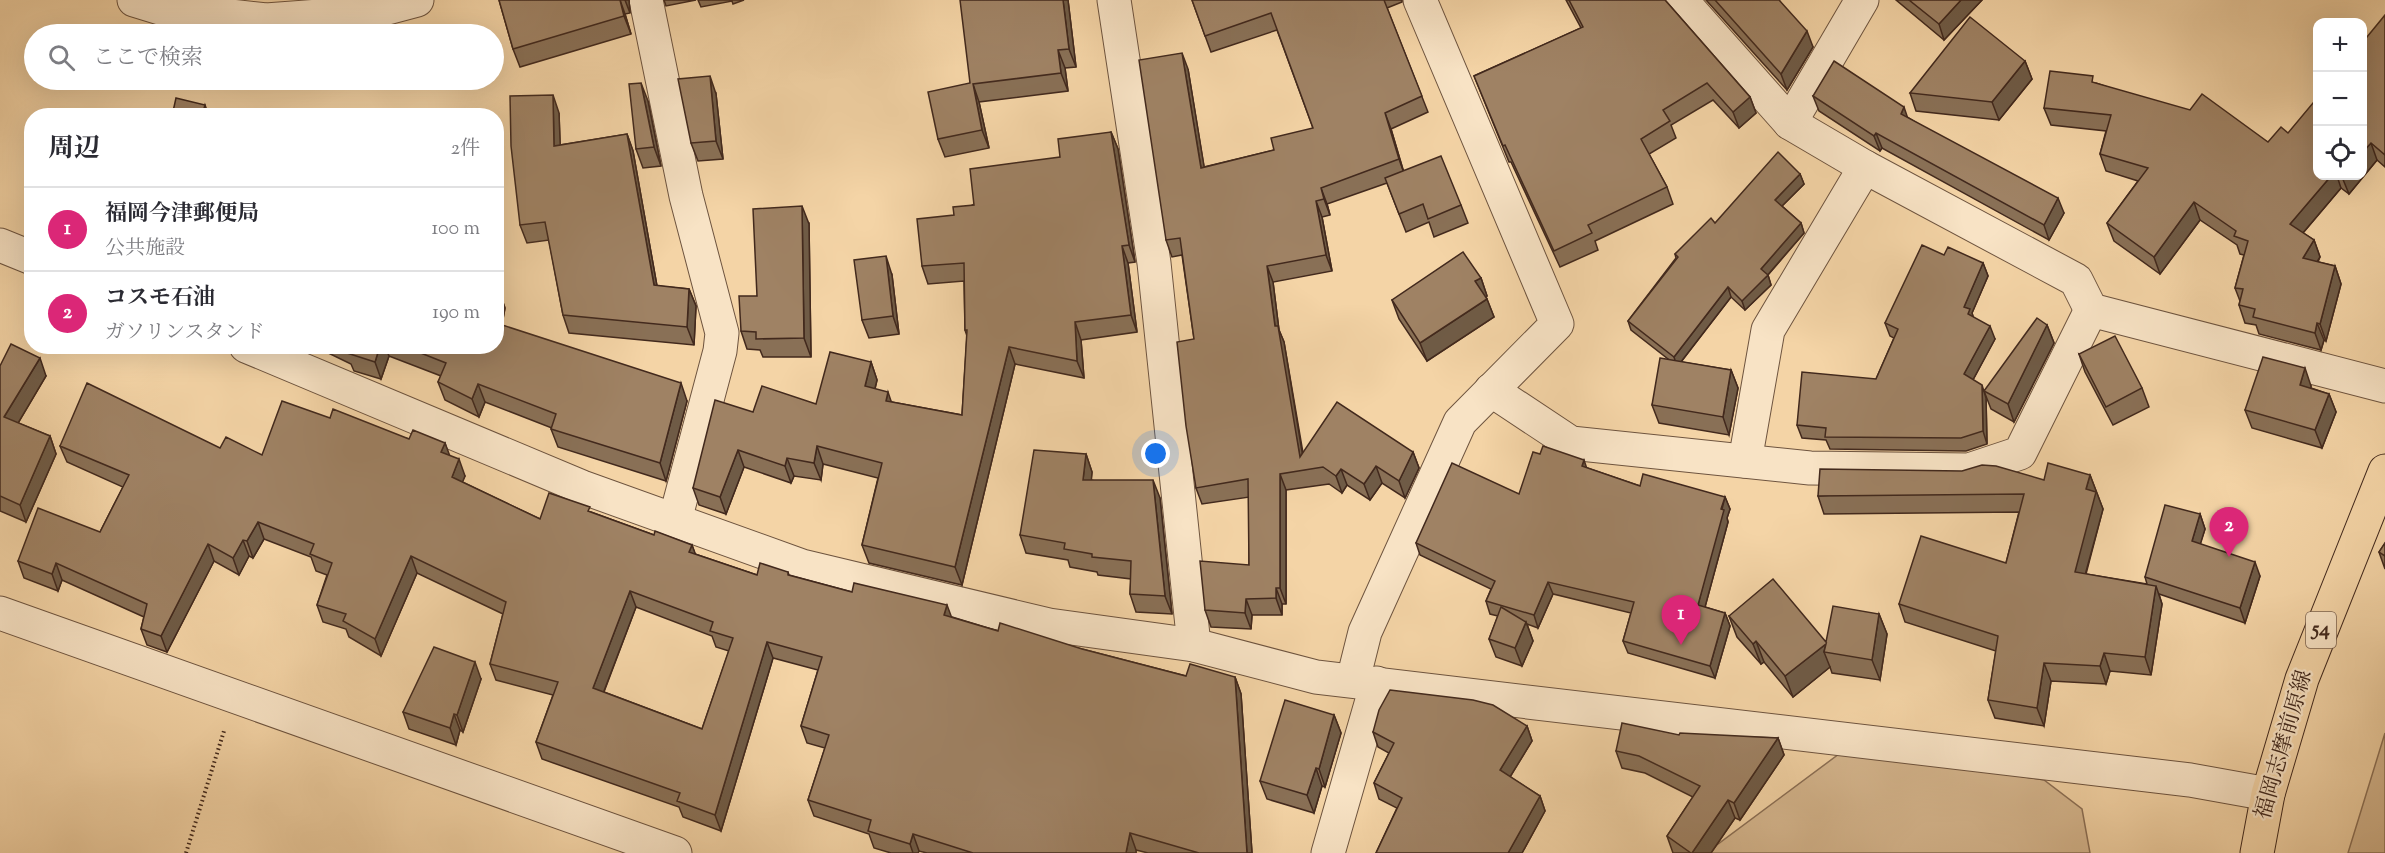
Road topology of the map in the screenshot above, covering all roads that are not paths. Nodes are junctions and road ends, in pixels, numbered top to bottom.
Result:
1 (135, 0) edge
2 (417, 0) edge
3 (646, 0) edge
4 (1114, 0) edge
5 (1420, 0) edge
6 (1681, 0) edge
7 (1862, 0) edge
8 (1790, 123) junction
9 (1865, 167) junction
10 (0, 245) edge
11 (24, 255) edge
12 (2091, 310) junction
13 (265, 354) edge
14 (2385, 386) edge
15 (1491, 390) junction
16 (1745, 461) junction
17 (2385, 471) edge
18 (675, 520) junction
19 (0, 613) edge
20 (1194, 645) junction
21 (1365, 681) junction
22 (2268, 794) junction
23 (675, 853) edge
24 (1328, 853) edge
25 (2257, 853) edge

1 - 2 street
3 - 18 street
4 - 20 street
5 - 15 street
6 - 8 street
7 - 8 street
8 - 9 street
9 - 12 street
9 - 16 street
10 - 11 street
12 - 14 street
12 - 16 street
13 - 18 street
15 - 16 street
15 - 21 street
17 - 22 main road, 福岡志摩前原線 / 54
18 - 20 street
19 - 23 street
20 - 21 street
21 - 22 street
21 - 24 street
22 - 25 main road, 福岡志摩前原線 / 54

